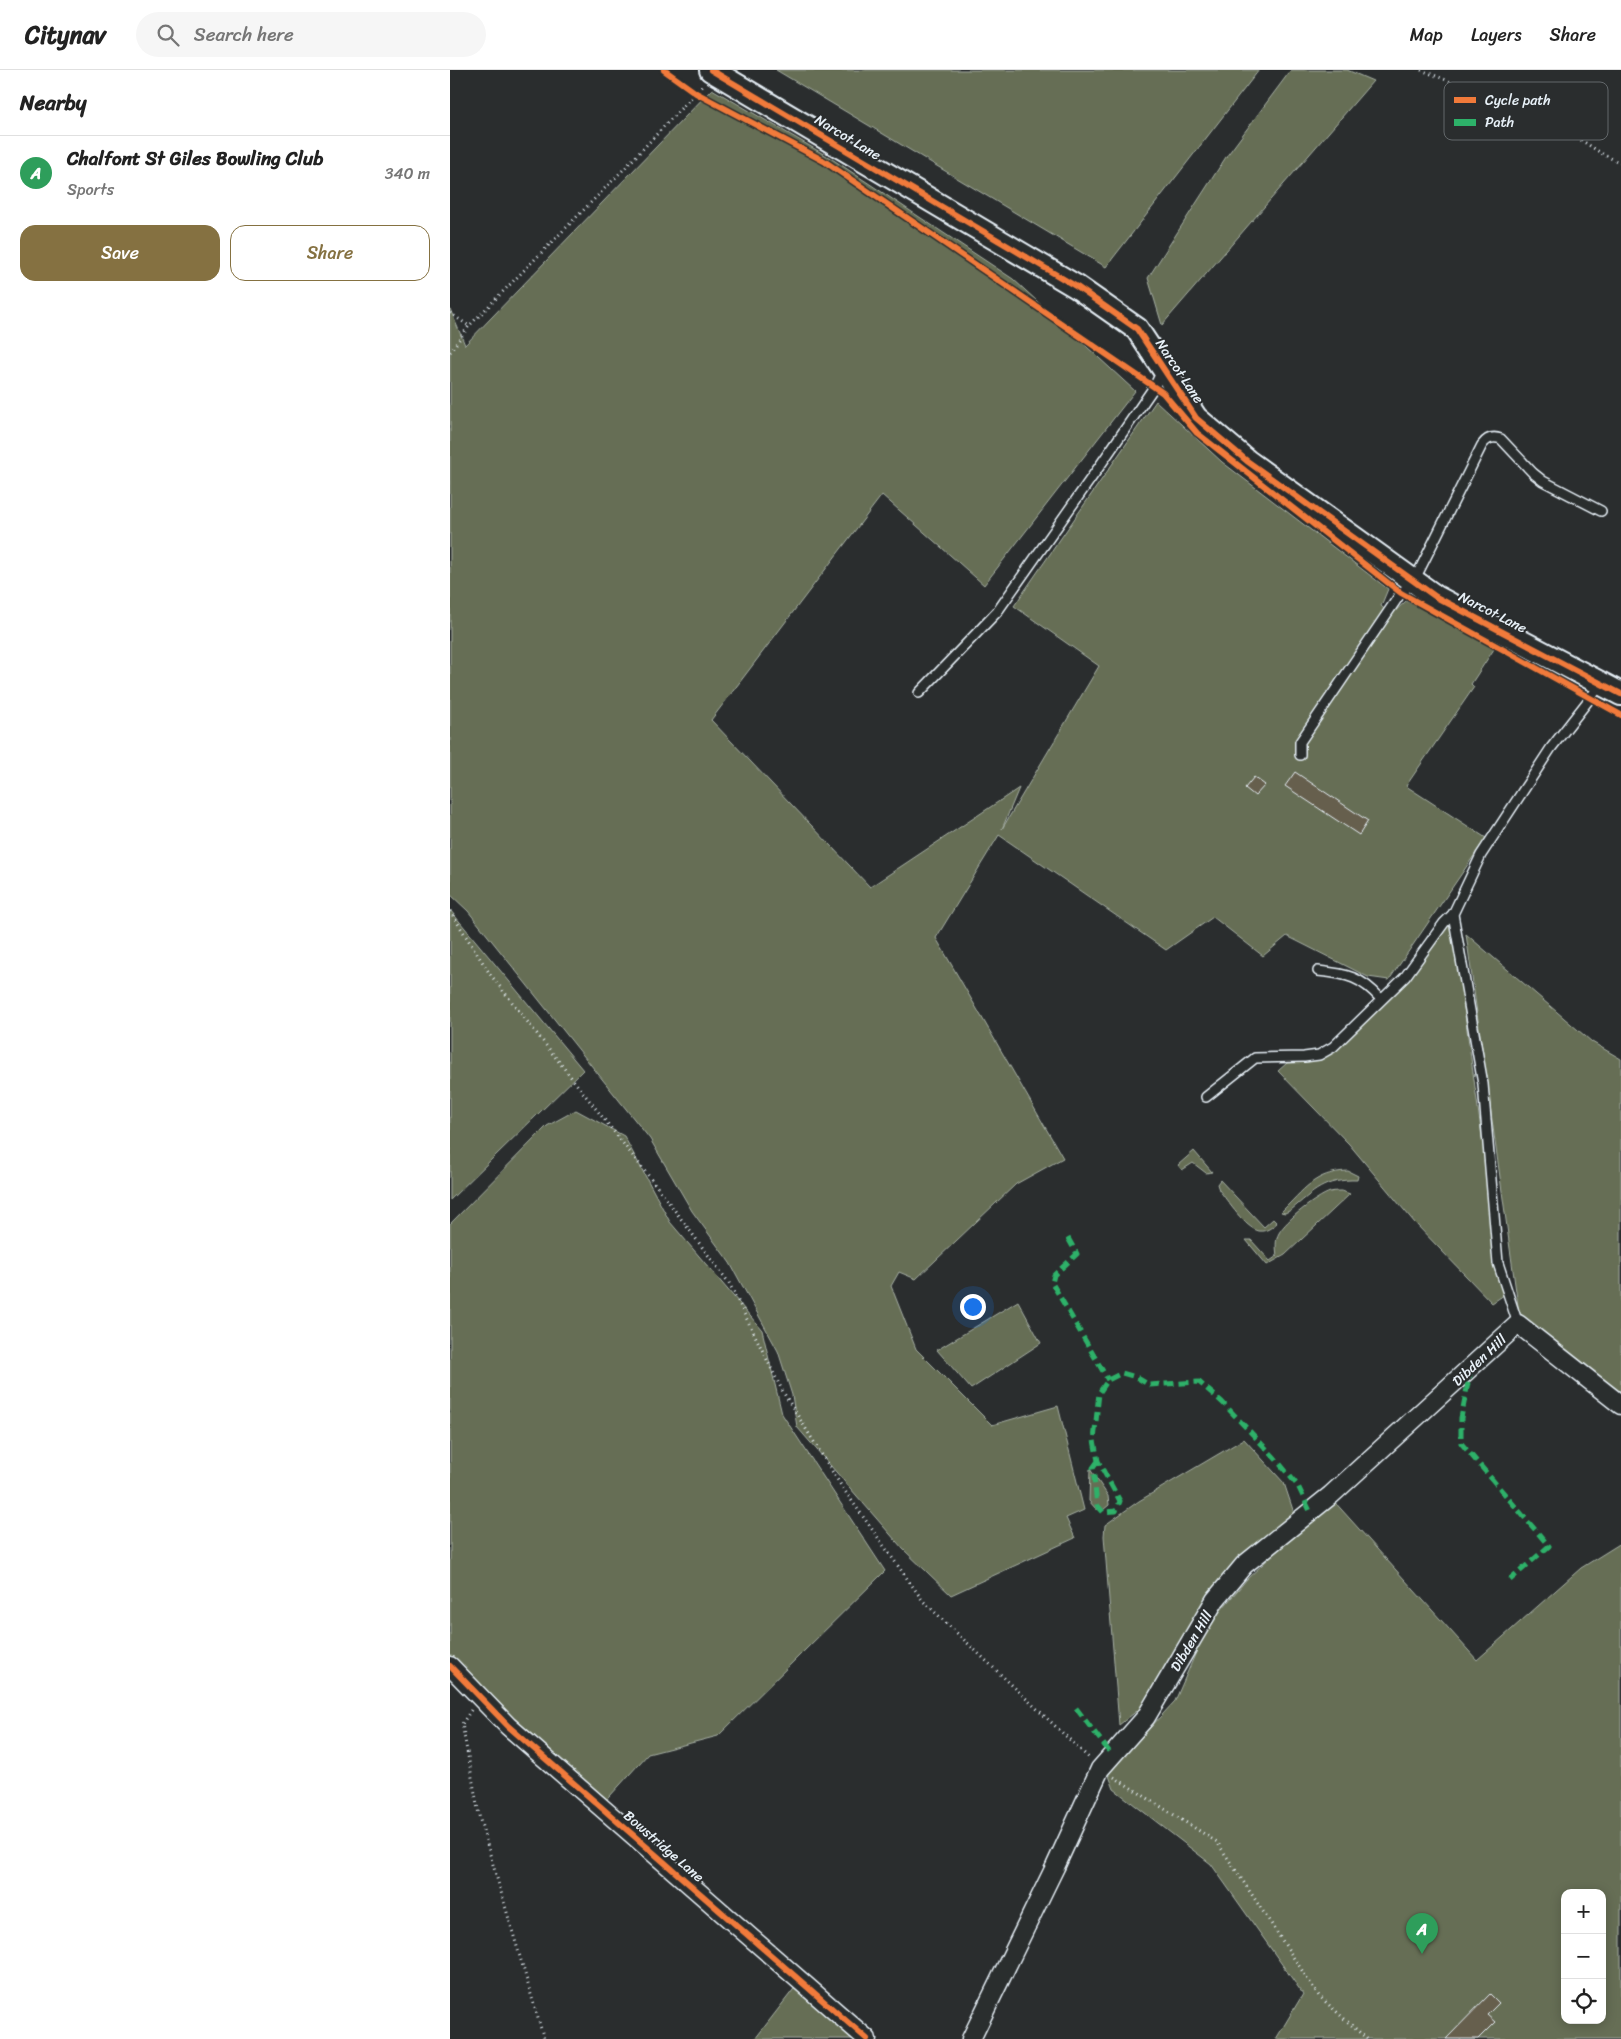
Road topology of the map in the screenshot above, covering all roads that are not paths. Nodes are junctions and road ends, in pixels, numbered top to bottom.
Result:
1 (707, 78) edge
2 (1163, 369) junction
3 (1601, 511) dead end
4 (1414, 581) junction
5 (1612, 688) edge
6 (919, 693) dead end
7 (1300, 755) dead end
8 (1452, 914) junction
9 (1318, 971) dead end
10 (1381, 1000) junction
11 (1206, 1097) dead end
12 (1518, 1324) junction
13 (1621, 1405) edge
14 (450, 1666) edge
15 (867, 2039) edge
16 (971, 2039) edge

1 - 2 street, Narcot Lane
2 - 4 street, Narcot Lane
2 - 6 lane
3 - 4 lane
4 - 5 street, Narcot Lane
4 - 7 lane
5 - 8 lane
8 - 10 lane
8 - 12 lane
9 - 10 lane
10 - 11 lane
12 - 13 street
12 - 16 street, Dibden Hill
14 - 15 street, Bowstridge Lane

